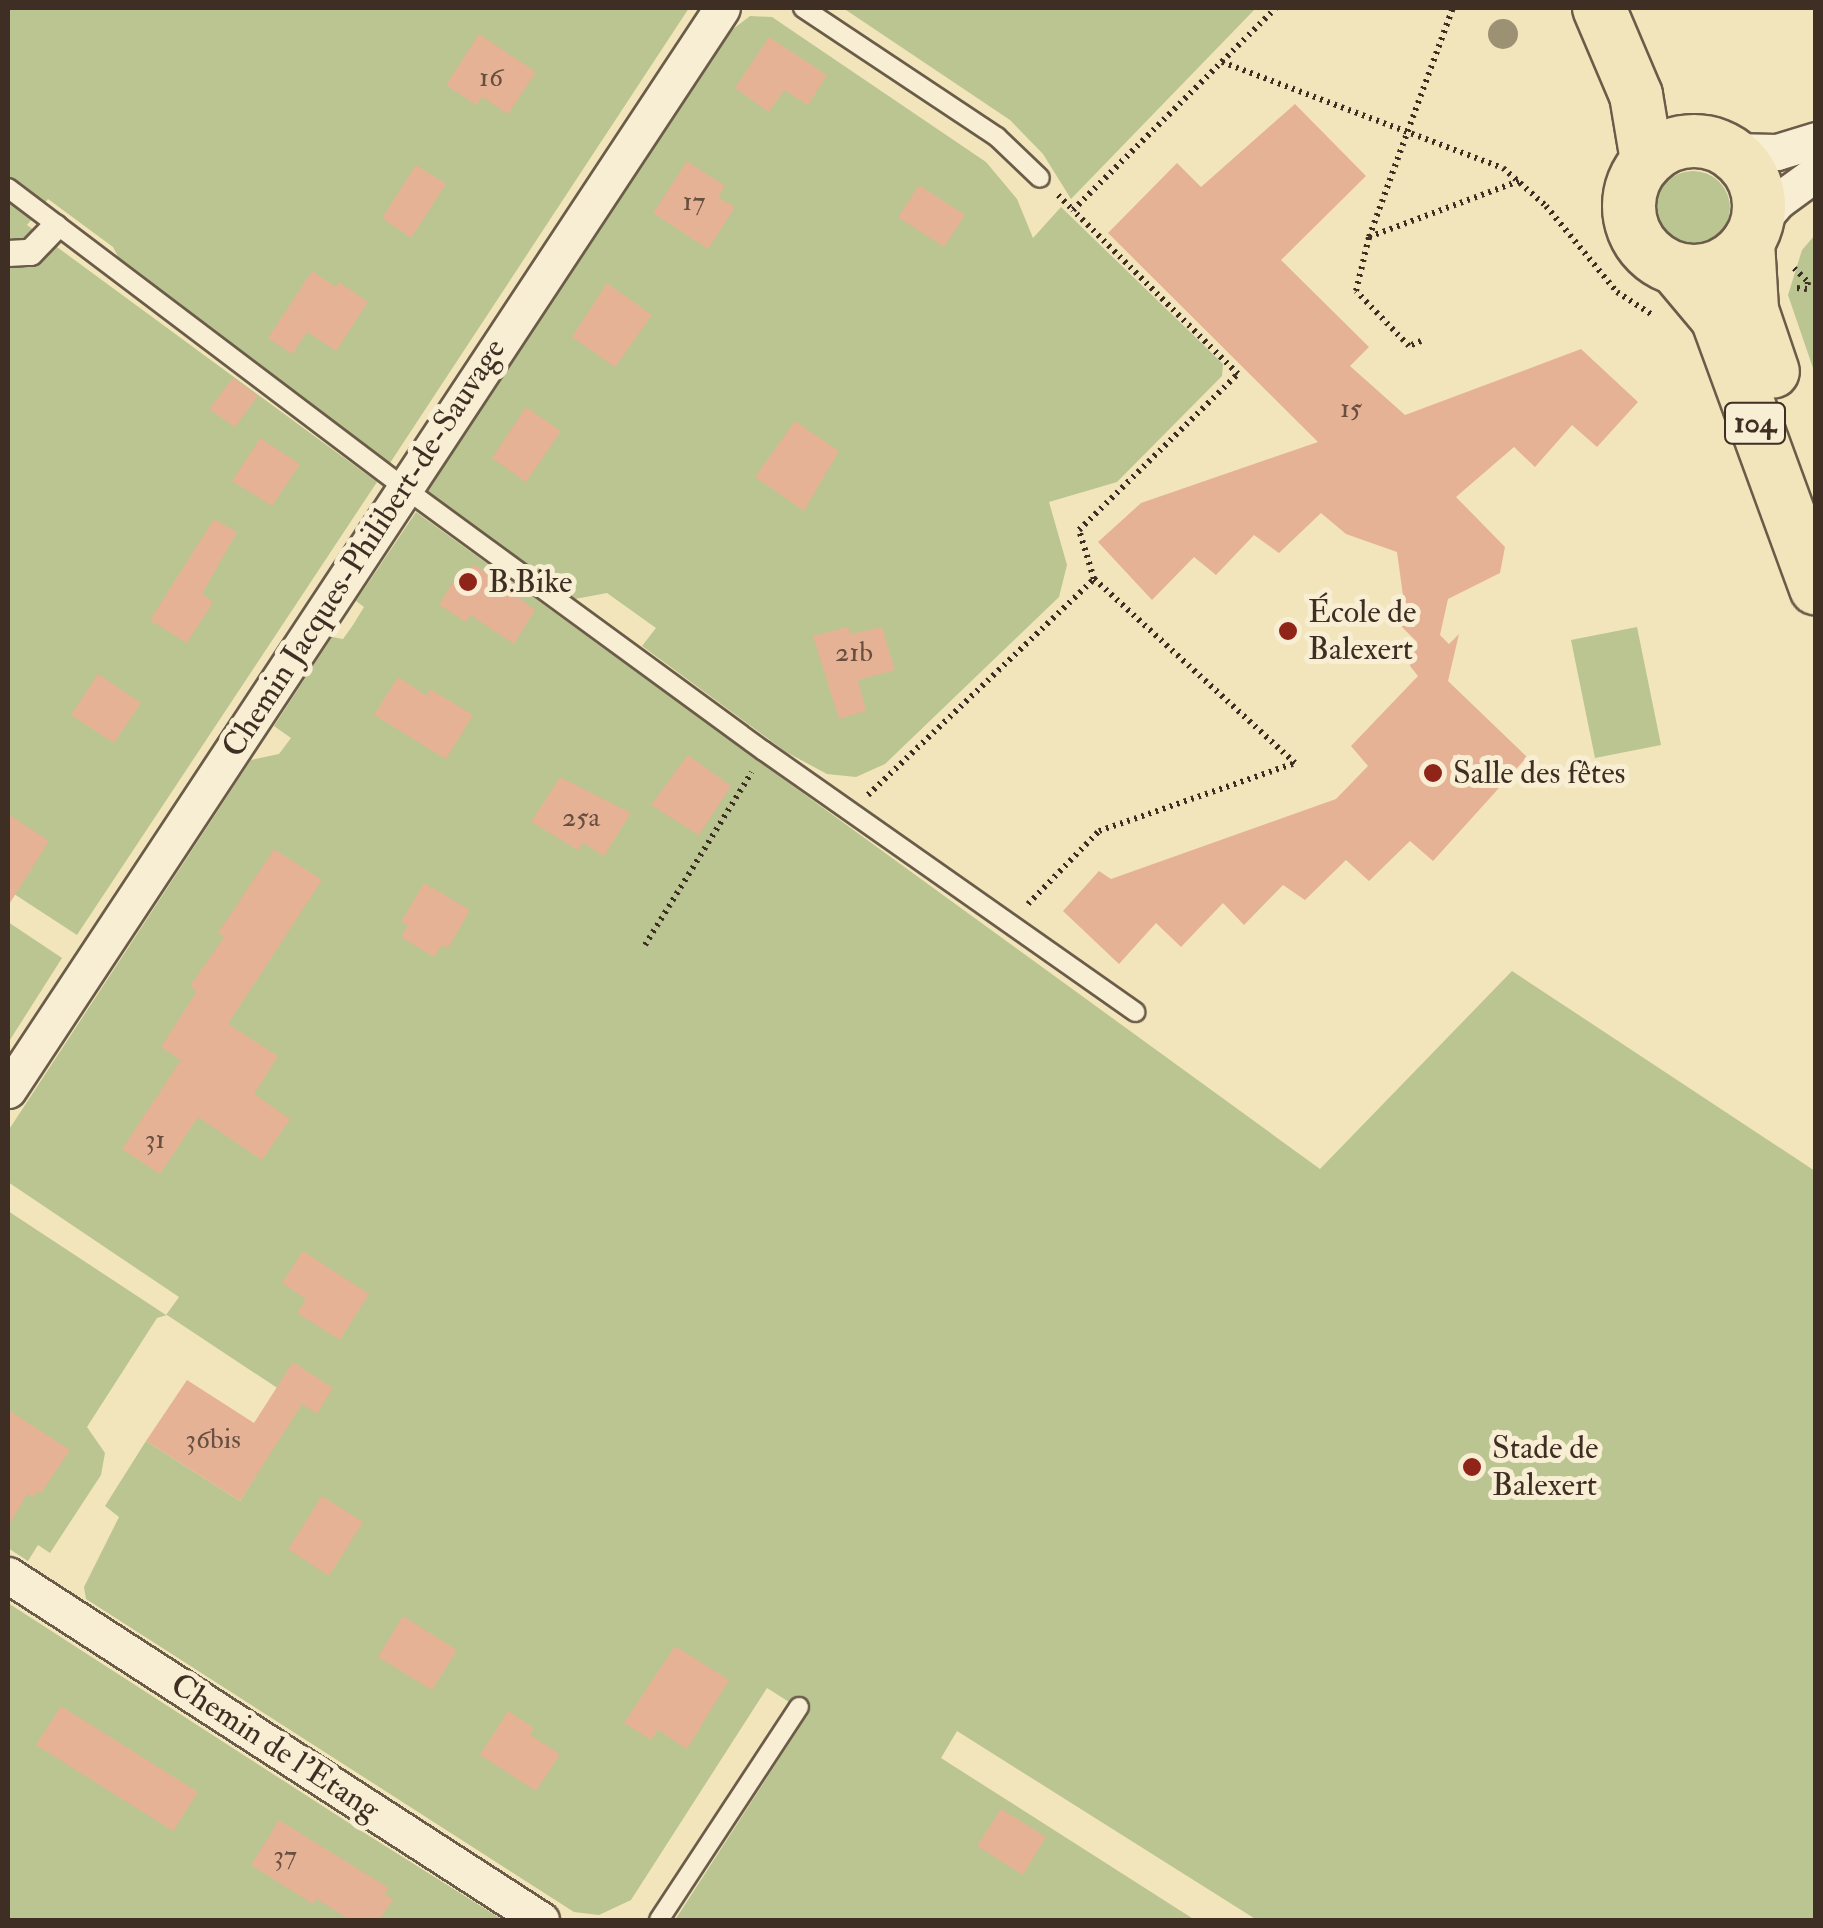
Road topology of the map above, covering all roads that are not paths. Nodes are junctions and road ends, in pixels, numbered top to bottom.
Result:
1 (722, 8) edge
2 (803, 8) edge
3 (1599, 8) edge
4 (1639, 8) edge
5 (1816, 140) edge
6 (1722, 148) junction
7 (1647, 160) junction
8 (1816, 173) edge
9 (1040, 178) road end
10 (8, 188) edge
11 (54, 227) junction
12 (1765, 244) junction
13 (8, 252) edge
14 (1676, 269) junction
15 (403, 487) junction
16 (1816, 488) edge
17 (1816, 588) edge
18 (1134, 1012) dead end
19 (8, 1090) edge
20 (8, 1575) edge
21 (799, 1708) dead end
22 (541, 1920) edge
23 (659, 1920) edge

1 - 15 street, Chemin Jacques-Philibert-de-Sauvage
2 - 9 lane
3 - 7 main road
4 - 6 main road
5 - 6 street
6 - 7 main road
6 - 12 main road
7 - 14 main road
8 - 12 street
10 - 11 lane
11 - 13 street
11 - 15 lane
12 - 14 main road
12 - 16 main road, 104
14 - 17 main road, 104
15 - 18 lane
15 - 19 street, Chemin Jacques-Philibert-de-Sauvage
20 - 22 street, Chemin de l'Etang
21 - 23 lane

